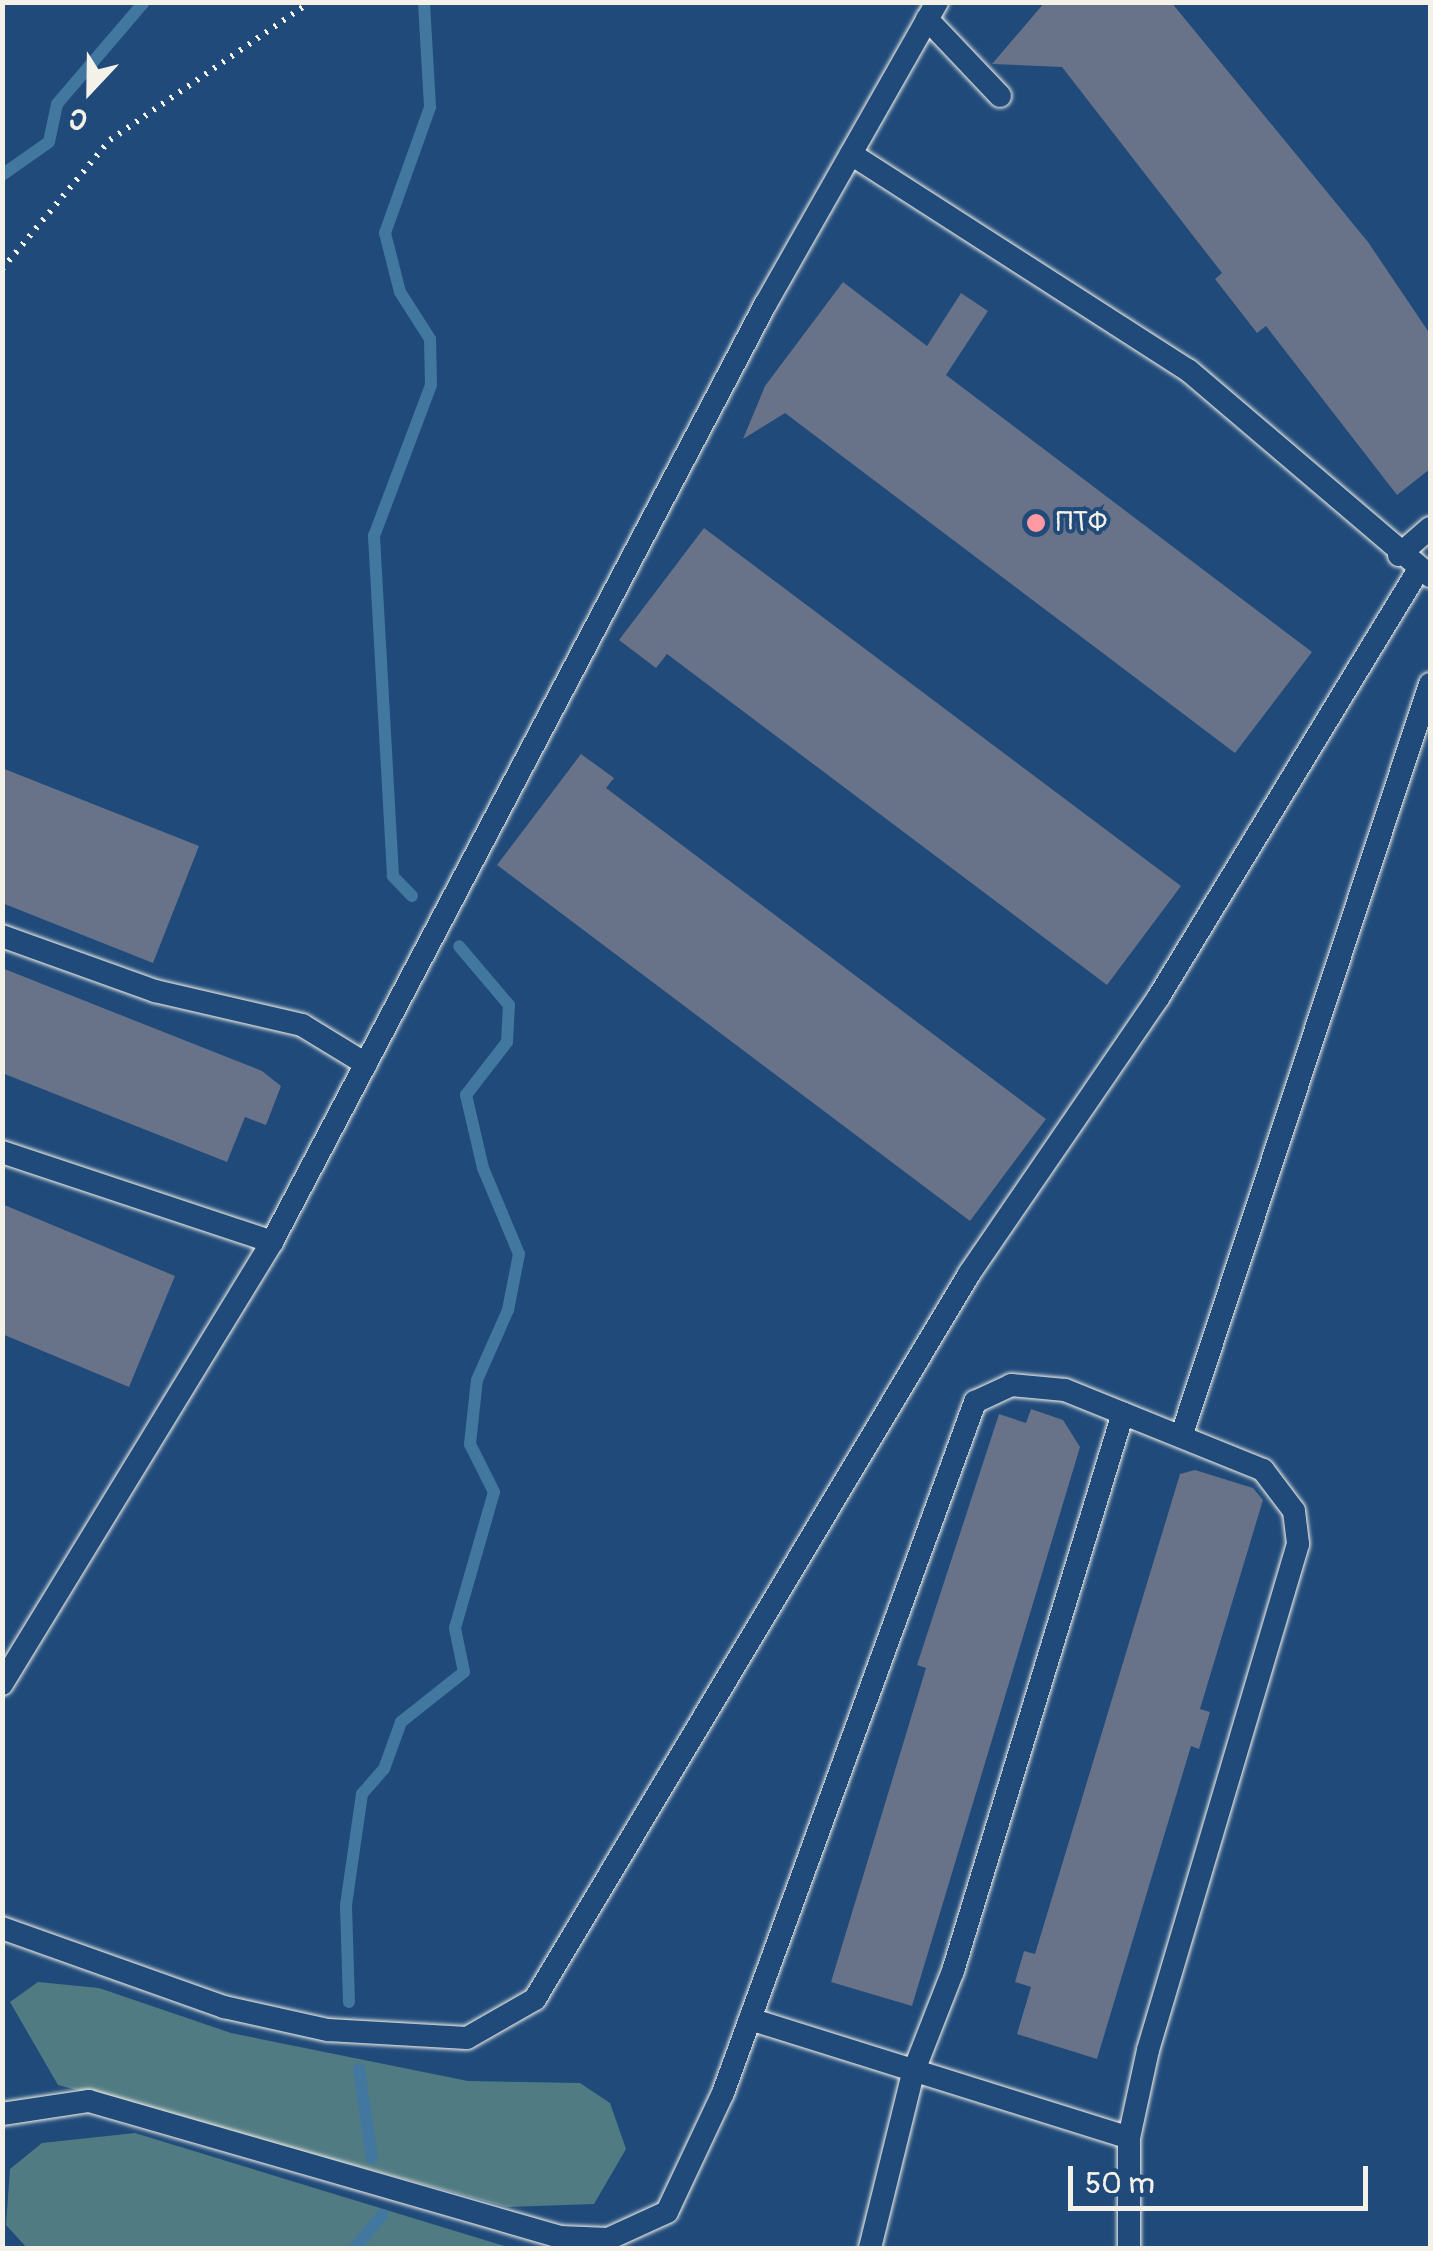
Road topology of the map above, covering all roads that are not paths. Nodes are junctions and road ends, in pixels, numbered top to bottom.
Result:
1 (932, 11) edge
2 (1000, 96) dead end
3 (851, 154) junction
4 (1430, 528) edge
5 (1399, 555) junction
6 (1425, 573) edge
7 (1430, 684) edge
8 (2, 936) edge
9 (366, 1064) junction
10 (2, 1152) edge
11 (272, 1242) junction
12 (1123, 1414) junction
13 (1182, 1434) junction
14 (2, 1684) edge
15 (2, 1928) edge
16 (750, 2019) junction
17 (913, 2073) junction
18 (2, 2114) edge
19 (1130, 2138) junction
20 (870, 2248) edge
21 (1129, 2248) edge

1 - 2 lane
1 - 3 lane
3 - 5 lane
3 - 9 lane
4 - 5 lane
5 - 6 lane
6 - 15 lane
7 - 13 lane
8 - 9 lane
9 - 11 lane
10 - 11 lane
11 - 14 lane
12 - 13 lane
12 - 16 lane
12 - 17 lane
13 - 19 lane
16 - 17 lane
16 - 18 lane
17 - 19 lane
17 - 20 lane
19 - 21 lane

